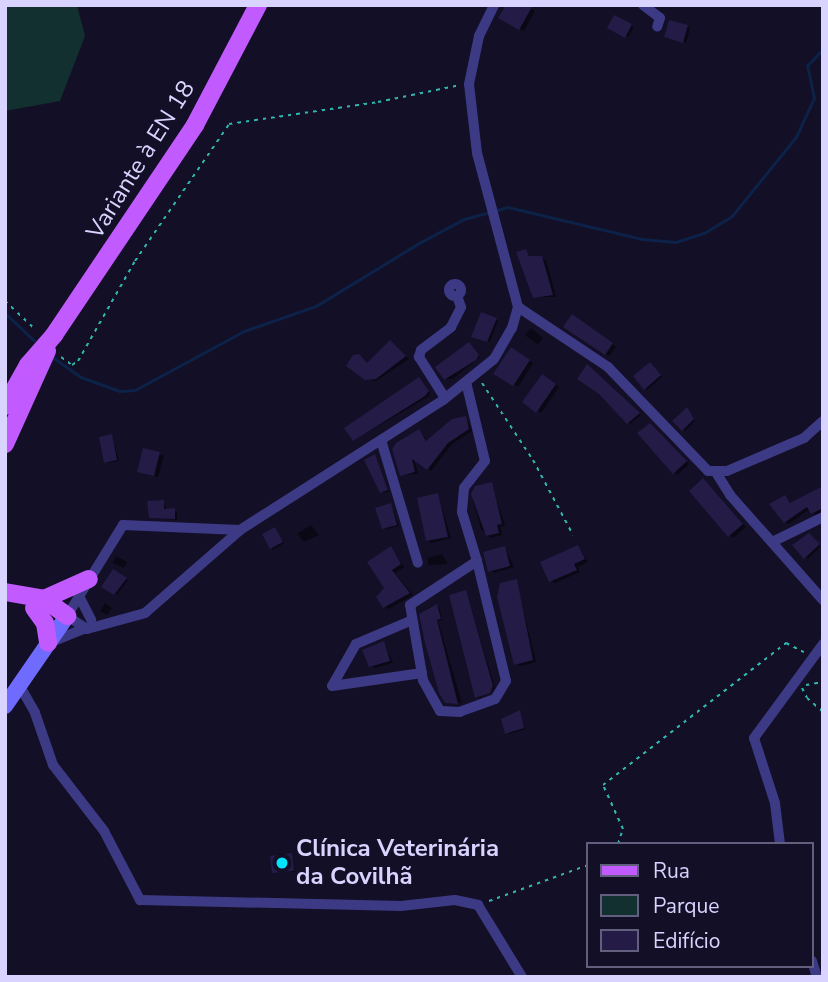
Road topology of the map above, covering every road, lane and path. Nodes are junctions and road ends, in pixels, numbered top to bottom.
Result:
1 (258, 5) edge
2 (494, 5) edge
3 (643, 5) edge
4 (657, 27) dead end
5 (469, 84) junction
6 (457, 296) dead end
7 (5, 301) edge
8 (518, 307) junction
9 (36, 330) dead end
10 (54, 335) junction
11 (61, 357) dead end
12 (469, 379) junction
13 (445, 398) junction
14 (5, 406) edge
15 (823, 421) edge
16 (381, 440) junction
17 (5, 444) edge
18 (718, 474) junction
19 (823, 517) edge
20 (240, 530) junction
21 (573, 535) dead end
22 (772, 541) junction
23 (477, 561) junction
24 (418, 564) dead end
25 (89, 579) junction
26 (12, 594) edge
27 (79, 596) junction
28 (823, 600) edge
29 (39, 603) junction
30 (67, 616) junction
31 (410, 621) junction
32 (89, 624) junction
33 (48, 643) junction
34 (823, 644) edge
35 (814, 662) junction
36 (422, 673) junction
37 (799, 681) junction
38 (823, 682) edge
39 (18, 683) junction
40 (5, 706) edge
41 (823, 712) edge
42 (619, 842) edge
43 (780, 842) edge
44 (586, 865) edge
45 (478, 905) junction
46 (522, 977) edge

1 - 10 main road, Variante à EN 18
2 - 5 street
3 - 4 street
5 - 8 street
5 - 11 path
6 - 13 street
7 - 9 path
8 - 12 street
8 - 18 street
10 - 14 main road, Variante à EN 18
10 - 17 main road, Variante à EN 18
12 - 13 street
12 - 21 path
12 - 23 street
13 - 16 street
15 - 18 street
16 - 20 street
16 - 24 street
18 - 22 street
19 - 22 street
20 - 25 street
20 - 32 street
22 - 28 street
23 - 31 street
23 - 36 street
25 - 27 street
25 - 29 main road
26 - 29 main road
27 - 30 street
27 - 32 street
29 - 30 main road
29 - 33 main road
30 - 32 street
30 - 33 street
31 - 36 street
31 - 36 street
32 - 33 street
33 - 39 street
34 - 35 street
35 - 37 street
35 - 42 path
37 - 38 path
37 - 41 path
37 - 43 street
39 - 40 street
39 - 45 street
44 - 45 path
45 - 46 street

